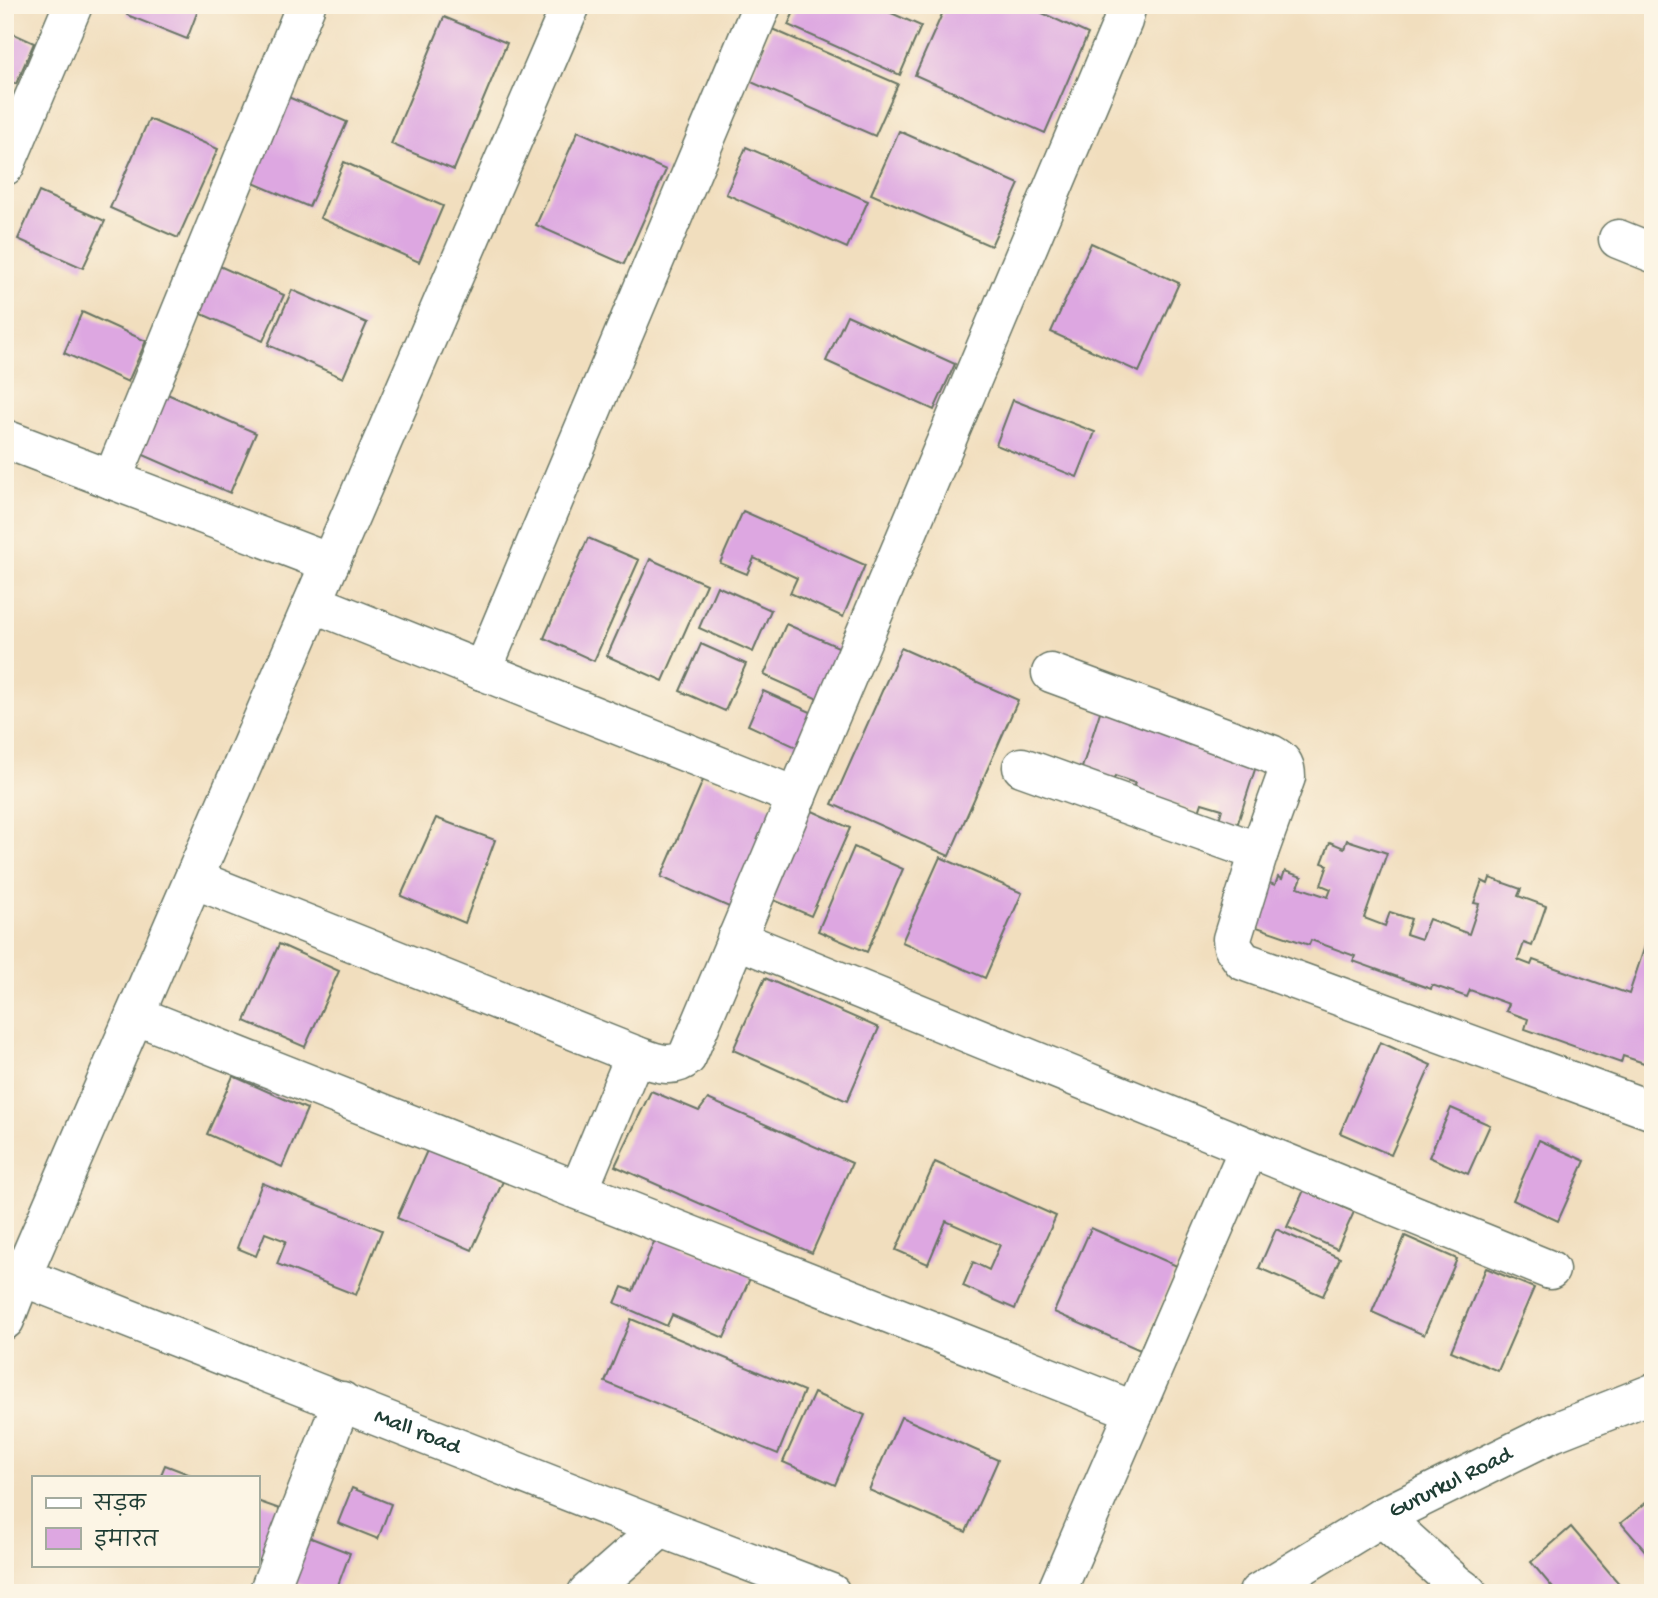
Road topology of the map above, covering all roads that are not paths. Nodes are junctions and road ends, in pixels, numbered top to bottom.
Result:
1 (72, 5) edge
2 (306, 5) edge
3 (571, 5) edge
4 (762, 5) edge
5 (1125, 5) edge
6 (5, 166) edge
7 (1618, 239) dead end
8 (1653, 253) edge
9 (5, 439) edge
10 (112, 480) junction
11 (330, 563) junction
12 (313, 603) junction
13 (482, 670) junction
14 (1051, 673) dead end
15 (1022, 767) dead end
16 (797, 797) junction
17 (1259, 852) junction
18 (194, 879) junction
19 (736, 939) junction
20 (135, 1015) junction
21 (635, 1055) junction
22 (1653, 1111) edge
23 (1249, 1147) junction
24 (579, 1191) junction
25 (1550, 1270) dead end
26 (14, 1273) edge
27 (5, 1320) edge
28 (1653, 1393) edge
29 (342, 1401) junction
30 (1135, 1411) junction
31 (1382, 1517) junction
32 (661, 1528) junction
33 (268, 1593) edge
34 (587, 1593) edge
35 (831, 1593) edge
36 (1056, 1593) edge
37 (1258, 1593) edge
38 (1468, 1593) edge

1 - 6 street
2 - 10 street
3 - 11 street
4 - 13 street
5 - 16 street
7 - 8 street
9 - 10 street
10 - 11 street
11 - 12 street
12 - 13 street
12 - 18 street
13 - 16 street
14 - 17 street
15 - 17 street
16 - 19 street
17 - 22 street
18 - 20 street
18 - 21 street
19 - 21 street
19 - 23 street
20 - 24 street
20 - 26 street
21 - 24 street
23 - 25 street
23 - 30 street
24 - 30 street
26 - 27 street
26 - 29 street, Mall road
28 - 31 street, Gururkul Road
29 - 32 street, Mall road
29 - 33 street
30 - 36 street
31 - 37 street, Gururkul Road
31 - 38 street
32 - 34 street
32 - 35 street, Mall road

